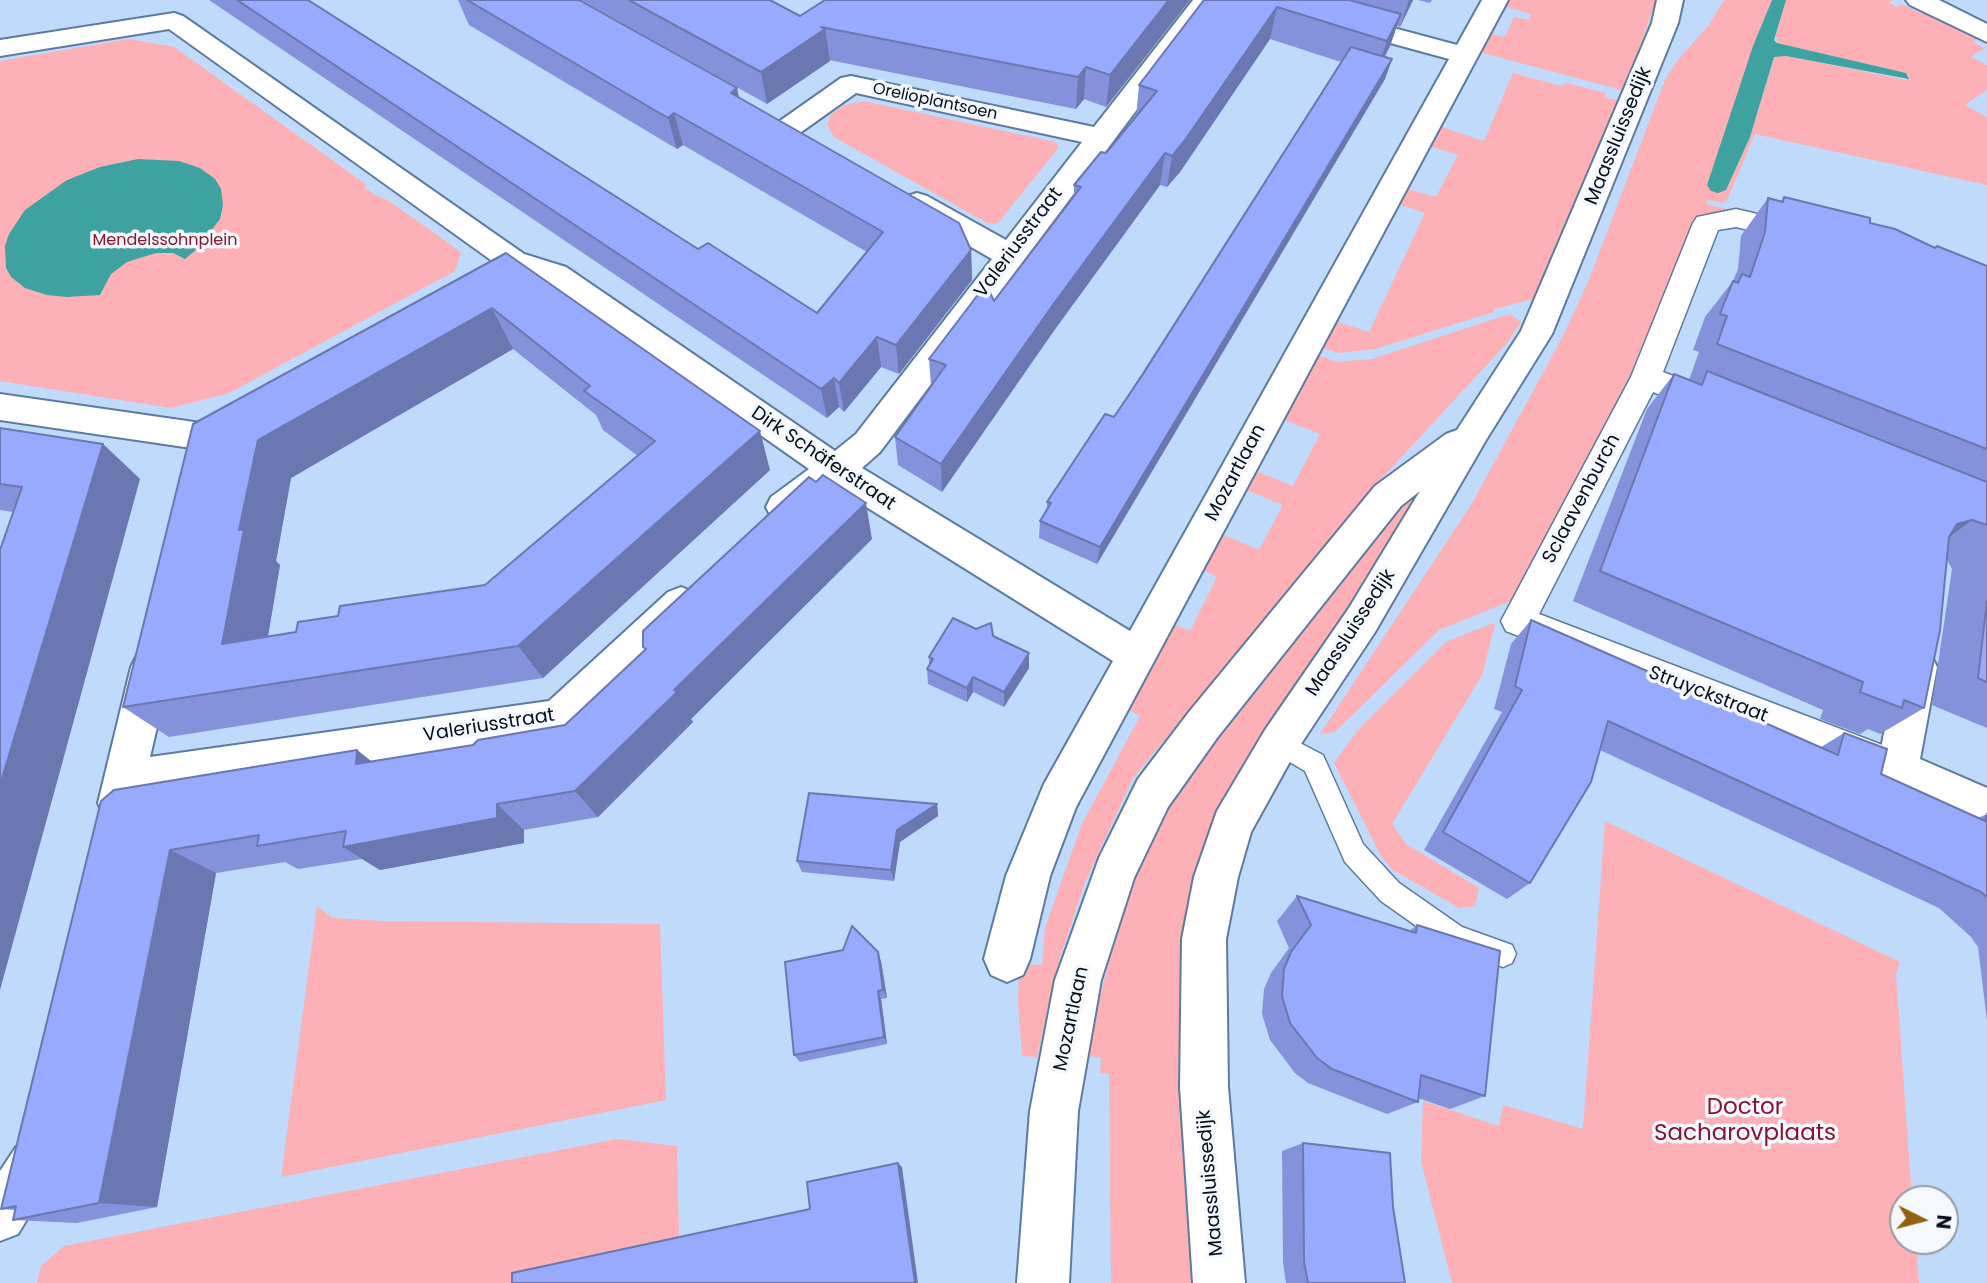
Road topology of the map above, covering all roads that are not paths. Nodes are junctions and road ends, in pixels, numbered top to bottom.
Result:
1 (194, 0) edge
2 (1206, 0) edge
3 (1260, 0) edge
4 (1495, 0) edge
5 (1933, 3) edge
6 (1675, 14) edge
7 (174, 21) junction
8 (1987, 34) edge
9 (0, 48) edge
10 (1464, 55) junction
11 (787, 129) edge
12 (1099, 137) junction
13 (892, 189) edge
14 (1823, 239) edge
15 (1009, 255) junction
16 (1646, 377) junction
17 (264, 404) edge
18 (0, 407) edge
19 (1735, 413) edge
20 (1474, 431) junction
21 (836, 470) junction
22 (765, 525) edge
23 (706, 580) edge
24 (1518, 621) joint
25 (1922, 633) edge
26 (158, 635) edge
27 (1136, 655) junction
28 (1279, 743) junction
29 (1898, 769) junction
30 (124, 780) junction
31 (1987, 808) edge
32 (111, 834) edge
33 (1503, 954) edge
34 (1007, 959) dead end
35 (43, 1131) edge
36 (0, 1216) edge
37 (1043, 1283) edge
38 (1219, 1283) edge

1 - 7 street
2 - 12 street, Valeriusstraat
3 - 10 street
4 - 10 street, Mozartlaan
5 - 8 street
6 - 20 street, Maassluissedijk
7 - 9 street
7 - 21 street, Dirk Schäferstraat
10 - 27 street, Mozartlaan
11 - 12 street, Orelioplantsoen
12 - 15 street, Valeriusstraat
13 - 15 street
14 - 16 street, Sclaavenburch
15 - 21 street, Valeriusstraat
16 - 19 street
16 - 24 street, Sclaavenburch
17 - 18 street
20 - 28 street, Maassluissedijk
20 - 37 street, Mozartlaan
21 - 22 street, Valeriusstraat
21 - 27 street, Dirk Schäferstraat
23 - 30 street, Valeriusstraat
24 - 29 street, Struyckstraat
25 - 29 street
26 - 30 street
27 - 34 street, Mozartlaan
28 - 33 lane
28 - 38 street, Maassluissedijk
29 - 31 street, Struyckstraat
30 - 32 street
35 - 36 street

